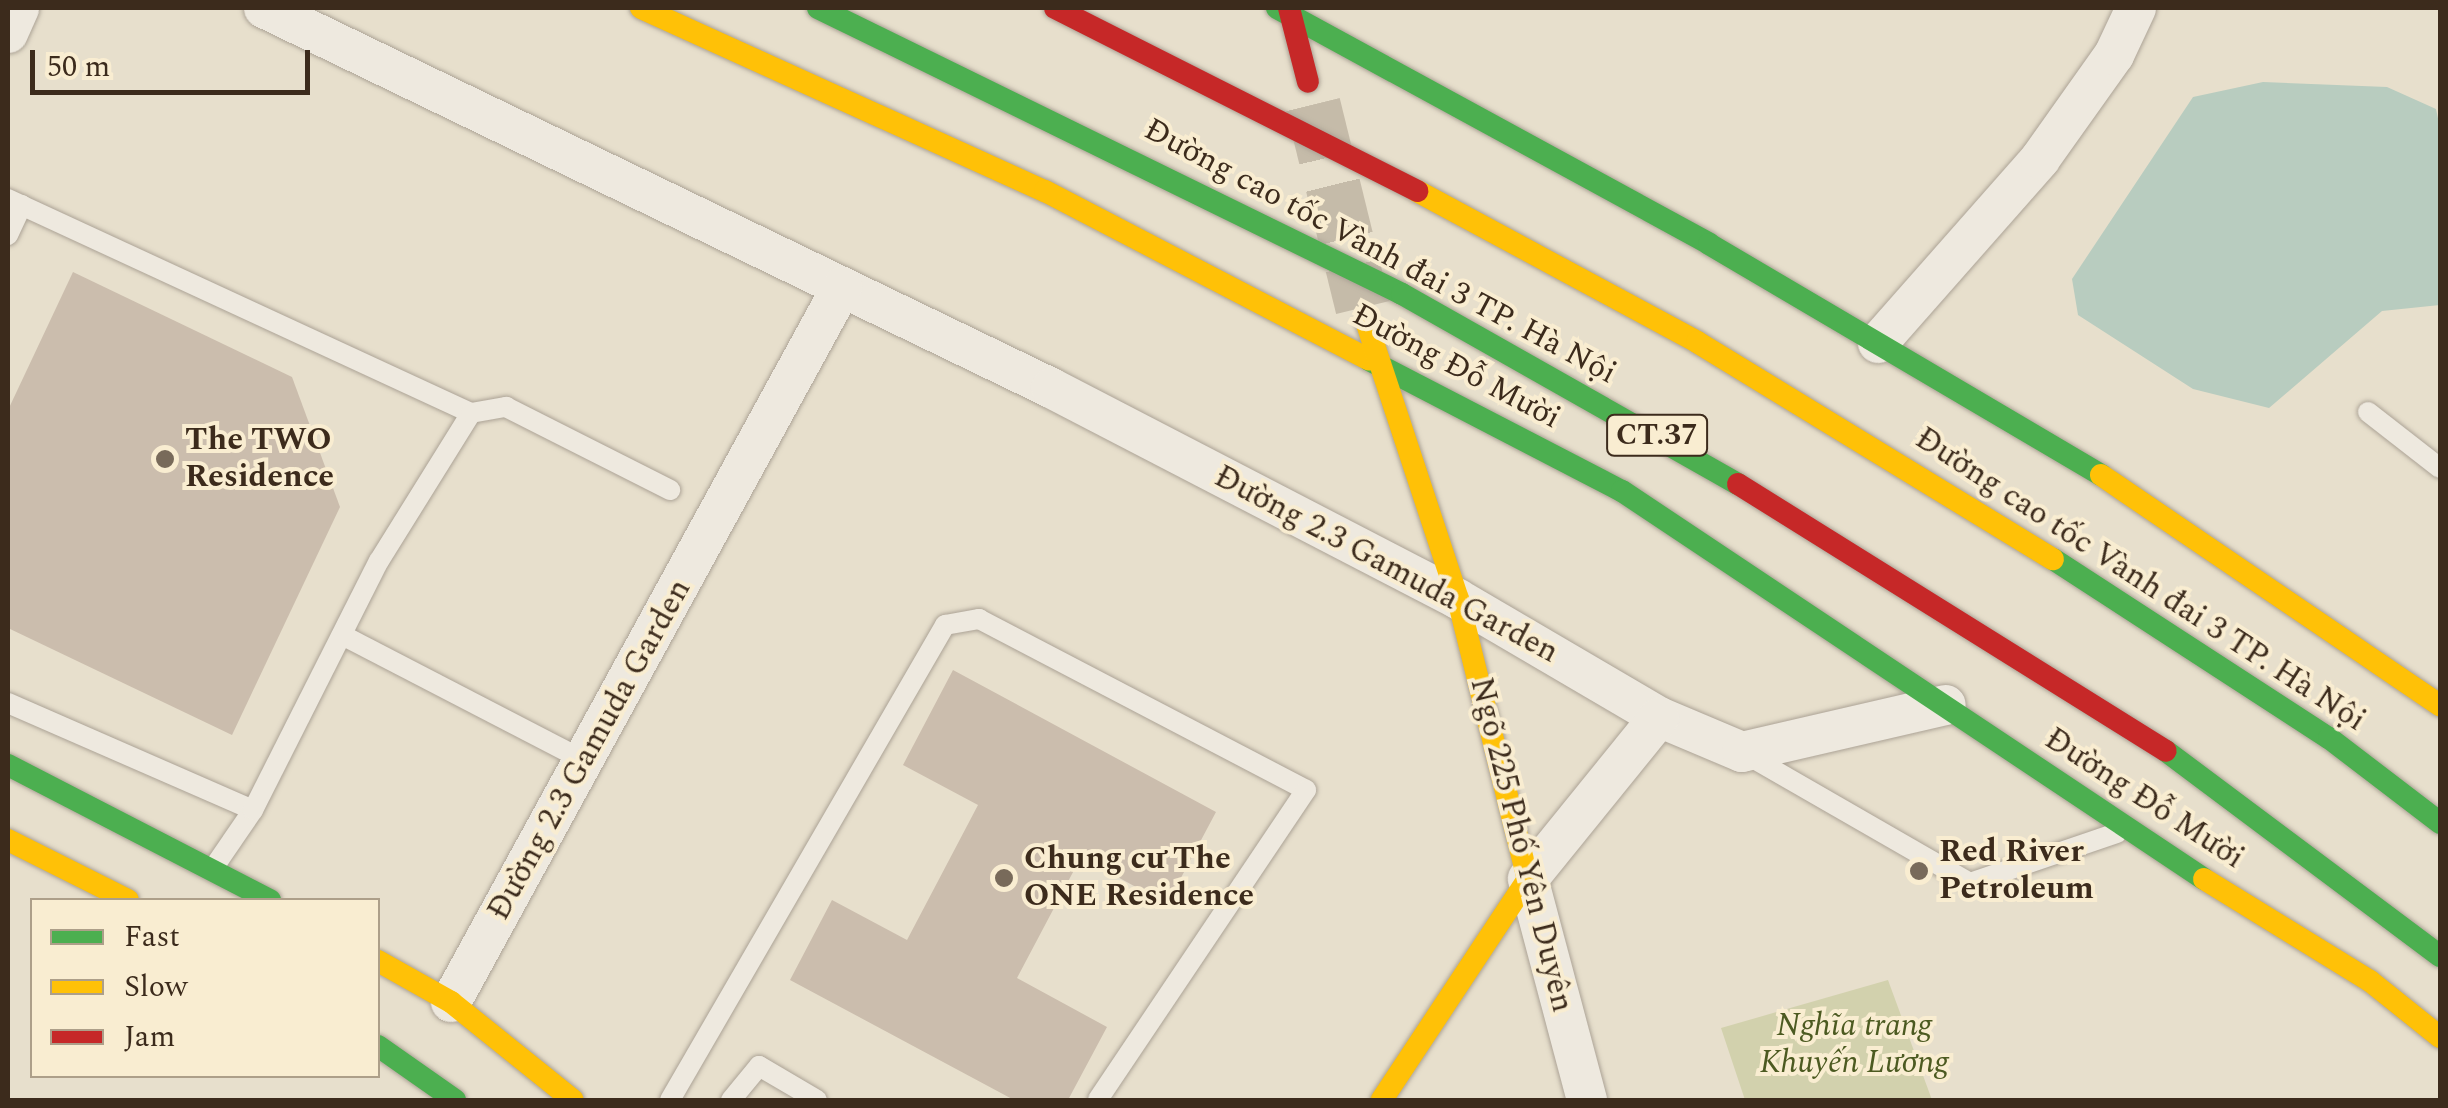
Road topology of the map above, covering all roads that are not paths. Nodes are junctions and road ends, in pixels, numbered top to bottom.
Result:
1 (19, 8) edge
2 (264, 8) edge
3 (641, 8) edge
4 (818, 8) edge
5 (1055, 8) edge
6 (2136, 8) edge
7 (1286, 10) edge
8 (8, 32) edge
9 (1308, 82) tunnel mouth
10 (15, 202) edge
11 (8, 235) edge
12 (842, 286) junction
13 (1367, 324) tunnel mouth
14 (1878, 343) junction
15 (1377, 363) junction
16 (2368, 412) dead end
17 (471, 414) junction
18 (2440, 468) edge
19 (670, 490) dead end
20 (1458, 599) junction
21 (342, 635) junction
22 (8, 703) edge
23 (1946, 705) junction
24 (2440, 705) edge
25 (1659, 717) junction
26 (1742, 752) junction
27 (585, 760) junction
28 (8, 765) edge
29 (253, 810) junction
30 (2440, 823) edge
31 (2125, 830) junction
32 (8, 840) edge
33 (213, 868) junction
34 (1528, 879) junction
35 (124, 898) edge
36 (266, 898) edge
37 (2440, 956) edge
38 (380, 962) edge
39 (451, 1002) junction
40 (2440, 1037) edge
41 (380, 1047) edge
42 (455, 1100) edge
43 (573, 1100) edge
44 (670, 1100) edge
45 (731, 1100) edge
46 (817, 1100) edge
47 (1098, 1100) edge
48 (1382, 1100) edge
49 (1587, 1100) edge

1 - 8 street
2 - 12 street, Đường 2.3 Gamuda Garden
3 - 15 main road, Đường Đỗ Mười
4 - 37 main road, Đường cao tốc Vành đai 3 TP. Hà Nội / CT.37
5 - 30 main road, Đường cao tốc Vành đai 3 TP. Hà Nội
6 - 14 street
7 - 9 main road
7 - 14 main road
10 - 11 lane
10 - 17 lane
12 - 20 street, Đường 2.3 Gamuda Garden
12 - 27 street, Đường 2.3 Gamuda Garden
13 - 15 main road, Ngõ 225 Phố Yên Duyên
14 - 24 main road
15 - 20 main road, Ngõ 225 Phố Yên Duyên
15 - 23 main road, Đường Đỗ Mười
16 - 18 lane
17 - 19 lane
17 - 21 lane
20 - 25 street, Đường 2.3 Gamuda Garden
20 - 34 main road, Ngõ 225 Phố Yên Duyên
21 - 27 lane
21 - 29 lane
22 - 29 lane
23 - 26 street
23 - 31 main road, Đường Đỗ Mười
25 - 26 street, Đường 2.3 Gamuda Garden
25 - 34 street
26 - 31 lane
27 - 39 street, Đường 2.3 Gamuda Garden
28 - 33 main road
29 - 33 lane
31 - 40 main road, Đường Đỗ Mười
32 - 35 main road
33 - 36 main road
34 - 48 main road
34 - 49 street, Ngõ 225 Phố Yên Duyên
38 - 39 main road
39 - 43 main road
41 - 42 main road
44 - 47 lane
45 - 46 lane

